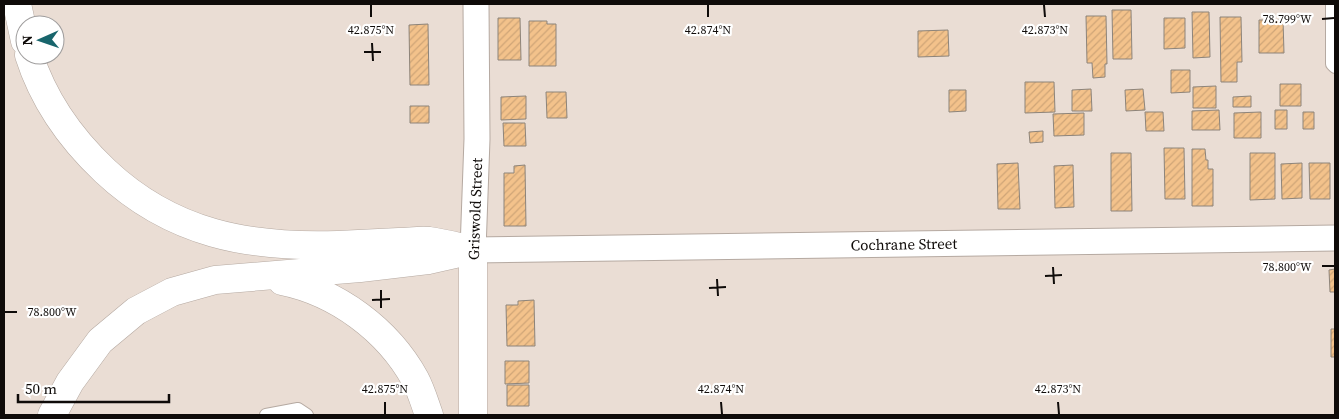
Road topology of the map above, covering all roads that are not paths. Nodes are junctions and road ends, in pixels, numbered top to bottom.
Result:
1 (476, 4) edge
2 (1332, 4) edge
3 (33, 65) edge
4 (1335, 67) edge
5 (1335, 238) edge
6 (473, 250) junction
7 (261, 277) junction
8 (52, 415) edge
9 (266, 415) edge
10 (307, 415) edge
11 (429, 415) edge
12 (473, 415) edge

1 - 6 street, Griswold Street
2 - 4 lane
3 - 6 main road
5 - 6 street, Cochrane Street
6 - 7 main road
6 - 12 main road, Griswold Street
7 - 8 main road
7 - 11 main road
9 - 10 lane

